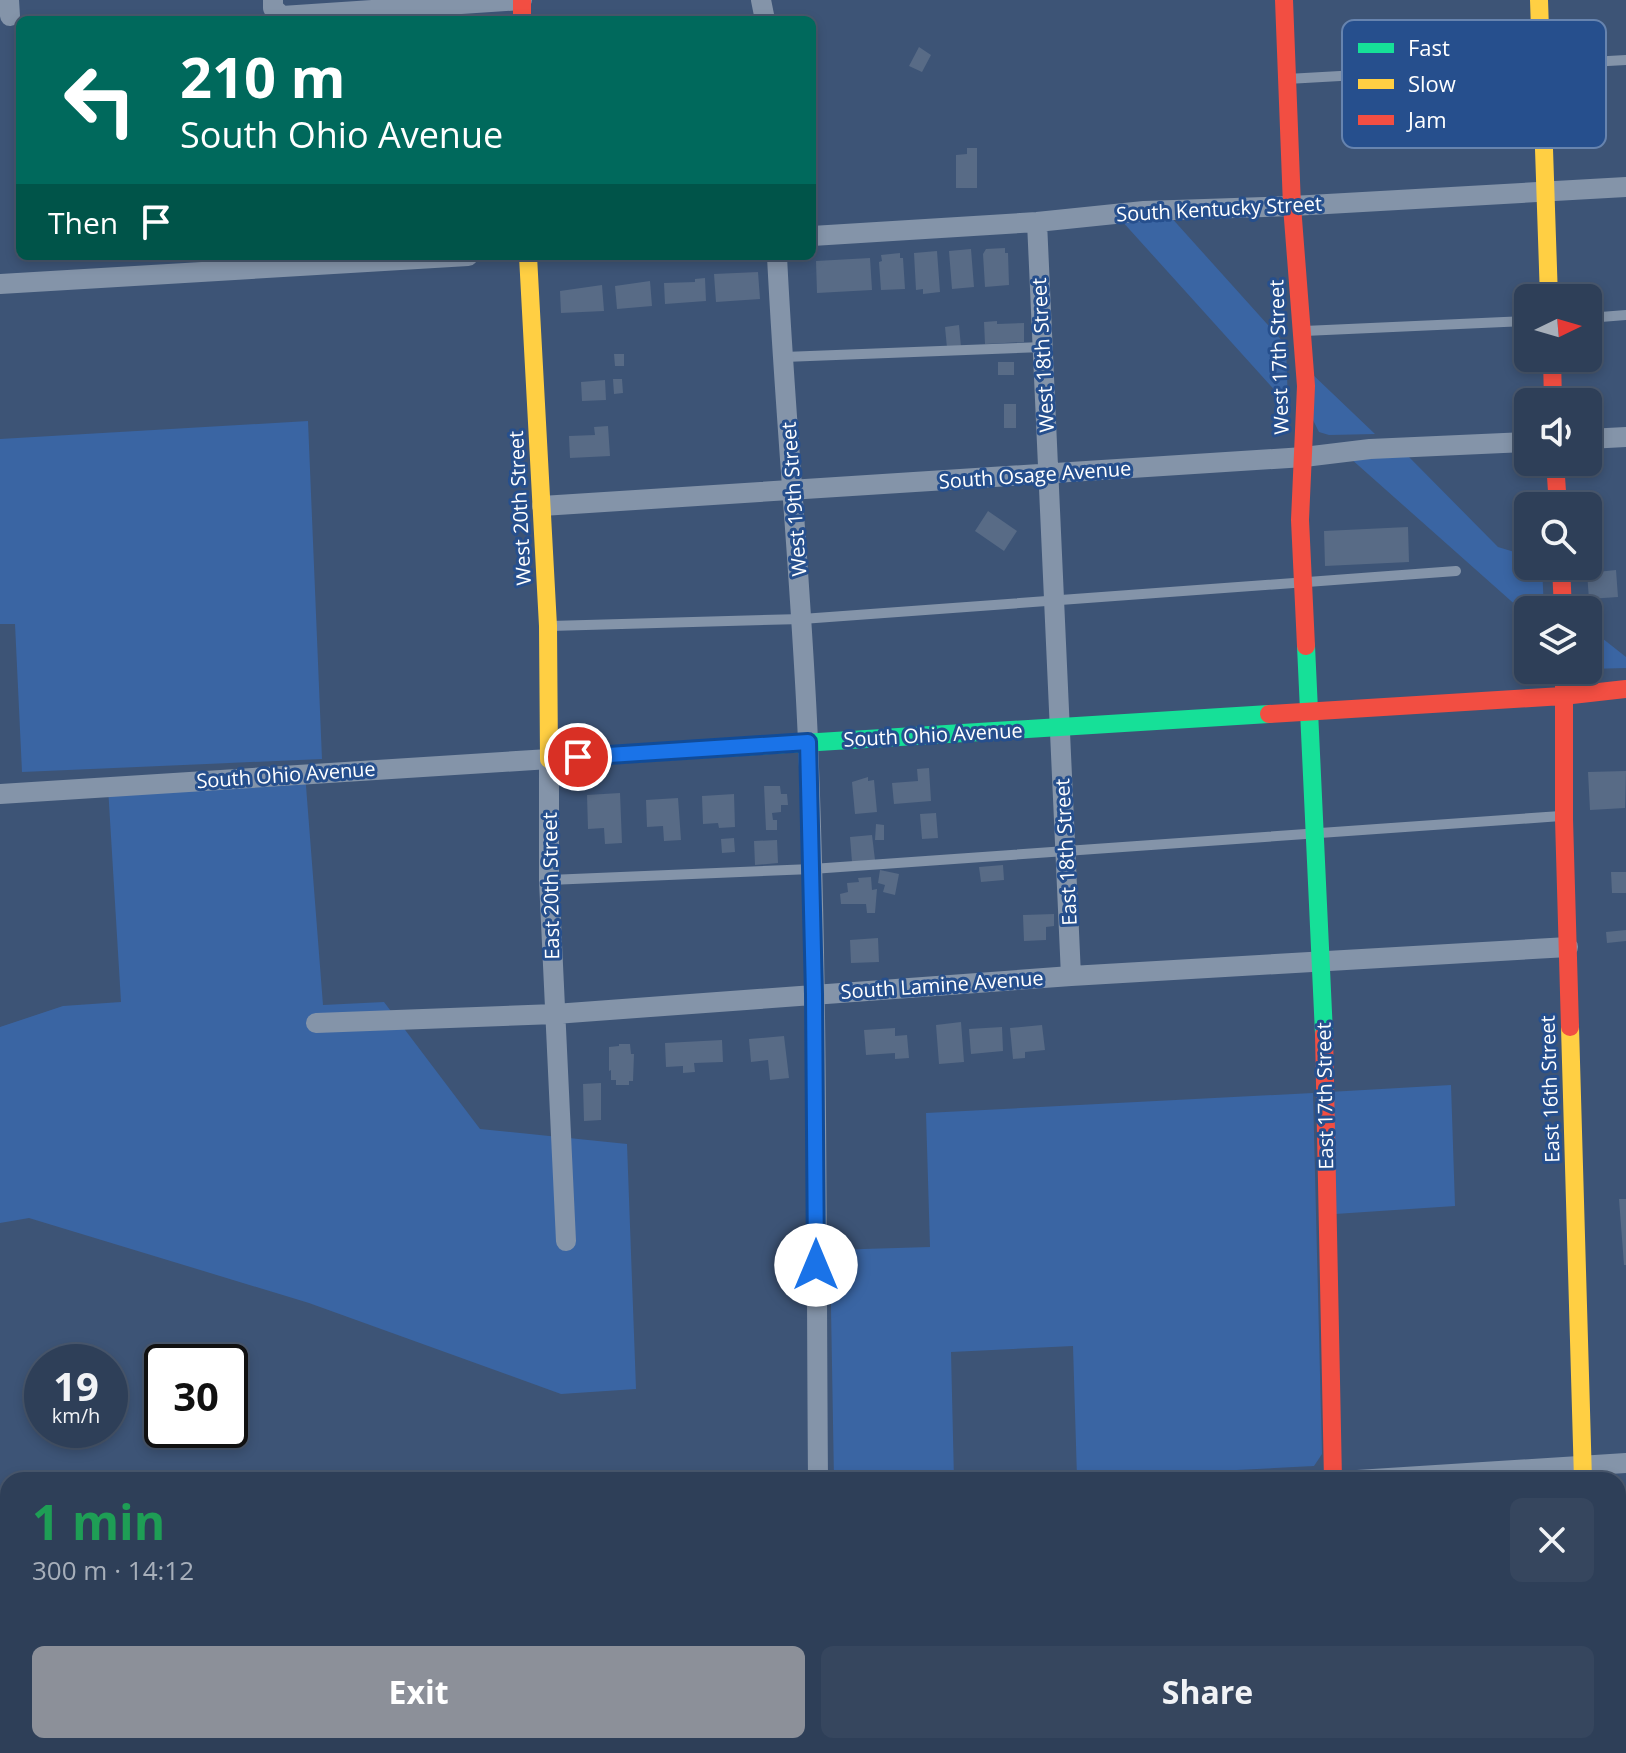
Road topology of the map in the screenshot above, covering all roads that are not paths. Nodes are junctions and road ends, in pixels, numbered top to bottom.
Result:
1 (273, 0) edge
2 (522, 0) edge
3 (1284, 0) edge
4 (1539, 0) edge
5 (1540, 20) edge
6 (1626, 60) edge
7 (1606, 61) edge
8 (1342, 76) edge
9 (1285, 79) junction
10 (1544, 148) edge
11 (1626, 187) edge
12 (1546, 191) junction
13 (1292, 206) junction
14 (1037, 222) junction
15 (816, 236) edge
16 (401, 260) edge
17 (528, 260) edge
18 (777, 260) edge
19 (0, 284) edge
20 (1549, 284) edge
21 (1626, 315) edge
22 (1602, 317) edge
23 (1514, 322) edge
24 (1302, 331) junction
25 (1043, 347) junction
26 (784, 357) junction
27 (1626, 437) edge
28 (1602, 438) edge
29 (1514, 443) edge
30 (1304, 457) junction
31 (1048, 474) junction
32 (794, 490) junction
33 (542, 506) junction
34 (1456, 571) dead end
35 (1303, 583) junction
36 (1054, 601) junction
37 (802, 619) junction
38 (548, 626) junction
39 (1563, 684) edge
40 (1626, 689) edge
41 (1563, 696) junction
42 (1309, 711) junction
43 (1060, 727) junction
44 (808, 742) junction
45 (549, 759) junction
46 (0, 794) edge
47 (1564, 816) junction
48 (1315, 834) junction
49 (1066, 852) junction
50 (812, 869) junction
51 (549, 880) junction
52 (1568, 947) junction
53 (1322, 963) junction
54 (1071, 976) junction
55 (814, 994) junction
56 (555, 1014) junction
57 (316, 1023) dead end
58 (566, 1241) dead end
59 (1626, 1463) edge
60 (818, 1472) edge
61 (1333, 1472) edge
62 (1583, 1472) edge
63 (1587, 1472) edge

1 - 2 street
3 - 9 street, West 17th Street
4 - 5 street
6 - 7 lane
8 - 9 lane
9 - 13 street, West 17th Street
10 - 12 street
11 - 12 street, South Kentucky Street
12 - 13 street, South Kentucky Street
12 - 20 street
13 - 14 street, South Kentucky Street
13 - 24 street, West 17th Street
14 - 15 street, South Kentucky Street
14 - 25 street, West 18th Street
16 - 19 street
17 - 33 street, West 20th Street
18 - 26 street, West 19th Street
21 - 22 lane
23 - 24 lane
24 - 30 street, West 17th Street
25 - 26 lane
25 - 31 street, West 18th Street
26 - 32 street, West 19th Street
27 - 28 street
29 - 30 street, South Osage Avenue
30 - 31 street, South Osage Avenue
30 - 35 street, West 17th Street
31 - 32 street, South Osage Avenue
31 - 36 street, West 18th Street
32 - 33 street, South Osage Avenue
32 - 37 street, West 19th Street
33 - 38 street, West 20th Street
34 - 35 lane
35 - 36 lane
35 - 42 street, West 17th Street
36 - 37 lane
36 - 43 street, West 18th Street
37 - 38 lane
37 - 44 street, West 19th Street
38 - 45 street, West 20th Street
39 - 41 street, East 16th Street
40 - 41 street, South Ohio Avenue
41 - 42 street, South Ohio Avenue
41 - 47 street, East 16th Street
42 - 43 street, South Ohio Avenue
42 - 48 street, East 17th Street
43 - 44 street, South Ohio Avenue
43 - 49 street, East 18th Street
44 - 45 street, South Ohio Avenue
44 - 50 street, West 19th Street
45 - 46 street, South Ohio Avenue
45 - 51 street, East 20th Street
47 - 48 lane
47 - 52 street, East 16th Street
48 - 49 lane
48 - 53 street, East 17th Street
49 - 50 lane
49 - 54 street, East 18th Street
50 - 51 lane
50 - 55 street, West 19th Street
51 - 56 street, East 20th Street
52 - 53 street, South Lamine Avenue
52 - 62 street, East 16th Street
53 - 54 street, South Lamine Avenue
53 - 61 street, East 17th Street
54 - 55 street, South Lamine Avenue
55 - 56 street, South Lamine Avenue
55 - 60 street, West 19th Street
56 - 57 street, South Lamine Avenue
56 - 58 street, East 20th Street
59 - 63 street

